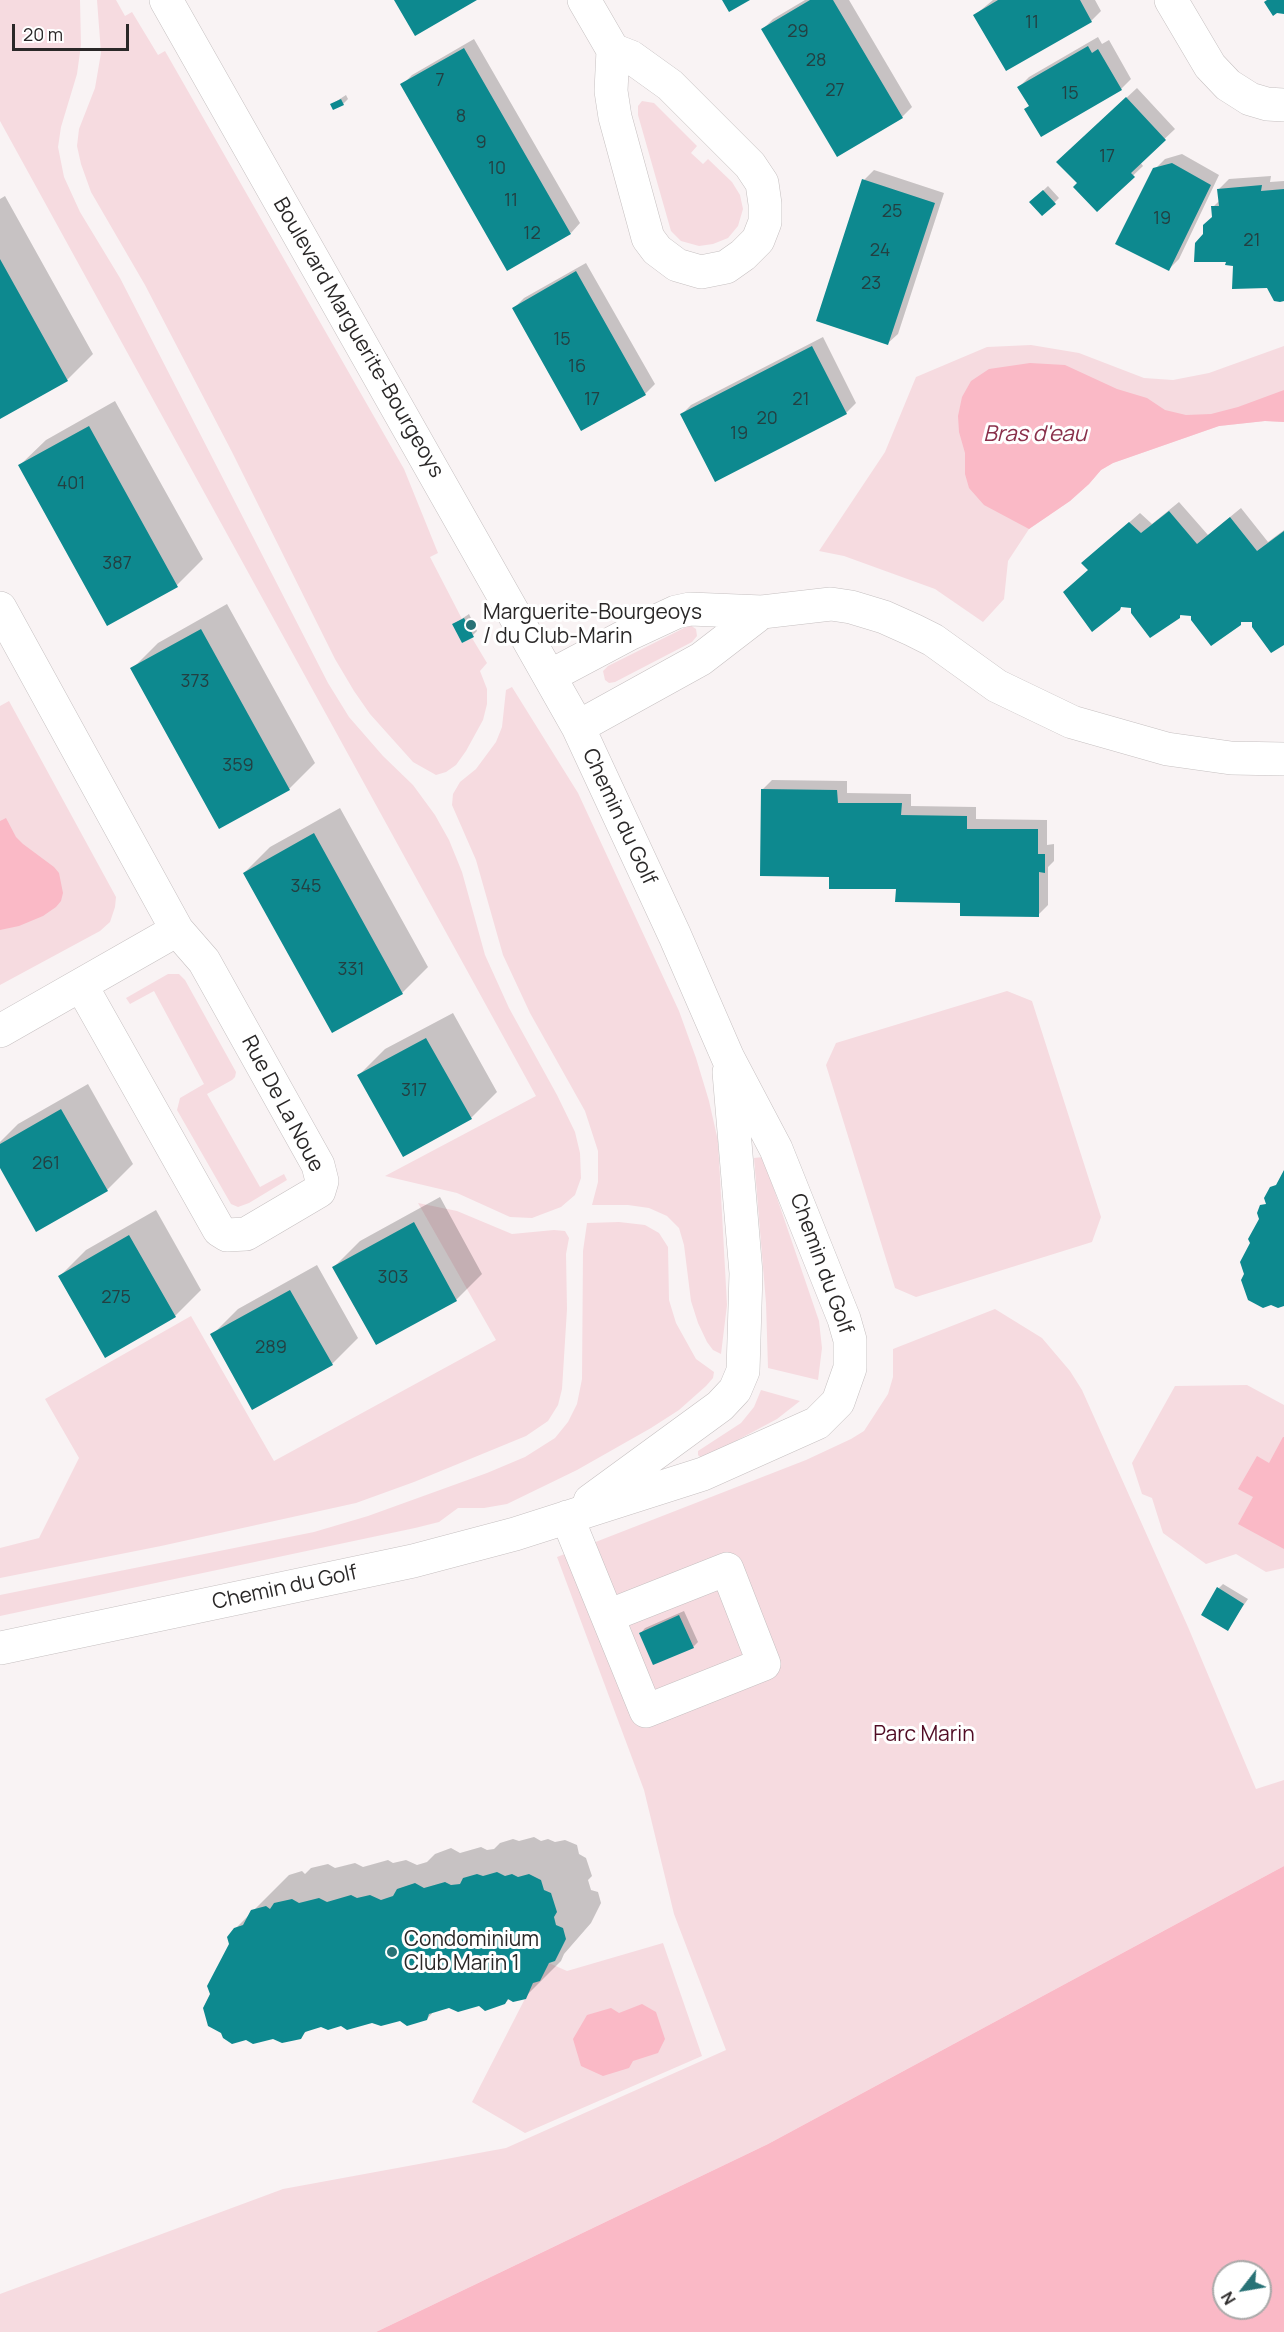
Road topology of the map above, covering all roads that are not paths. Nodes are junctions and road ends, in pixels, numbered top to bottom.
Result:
1 (166, 0) edge
2 (584, 0) edge
3 (1171, 0) edge
4 (613, 50) junction
5 (1284, 105) edge
6 (0, 608) edge
7 (762, 612) junction
8 (550, 676) junction
9 (579, 727) junction
10 (1284, 759) edge
11 (177, 930) junction
12 (81, 985) junction
13 (0, 1031) edge
14 (728, 1058) junction
15 (567, 1517) junction
16 (608, 1616) junction
17 (0, 1648) edge

1 - 8 street, Boulevard Marguerite-Bourgeoys
2 - 4 street
3 - 5 street
4 - 4 street
6 - 11 street, Rue De La Noue
7 - 8 street
7 - 9 street
7 - 10 street
8 - 9 street, Chemin du Golf
9 - 14 street, Chemin du Golf
11 - 12 street
11 - 12 street, Rue De La Noue
12 - 13 street
14 - 15 street, Chemin du Golf
14 - 15 street, Chemin du Golf
15 - 16 street
15 - 17 street, Chemin du Golf
16 - 16 street

